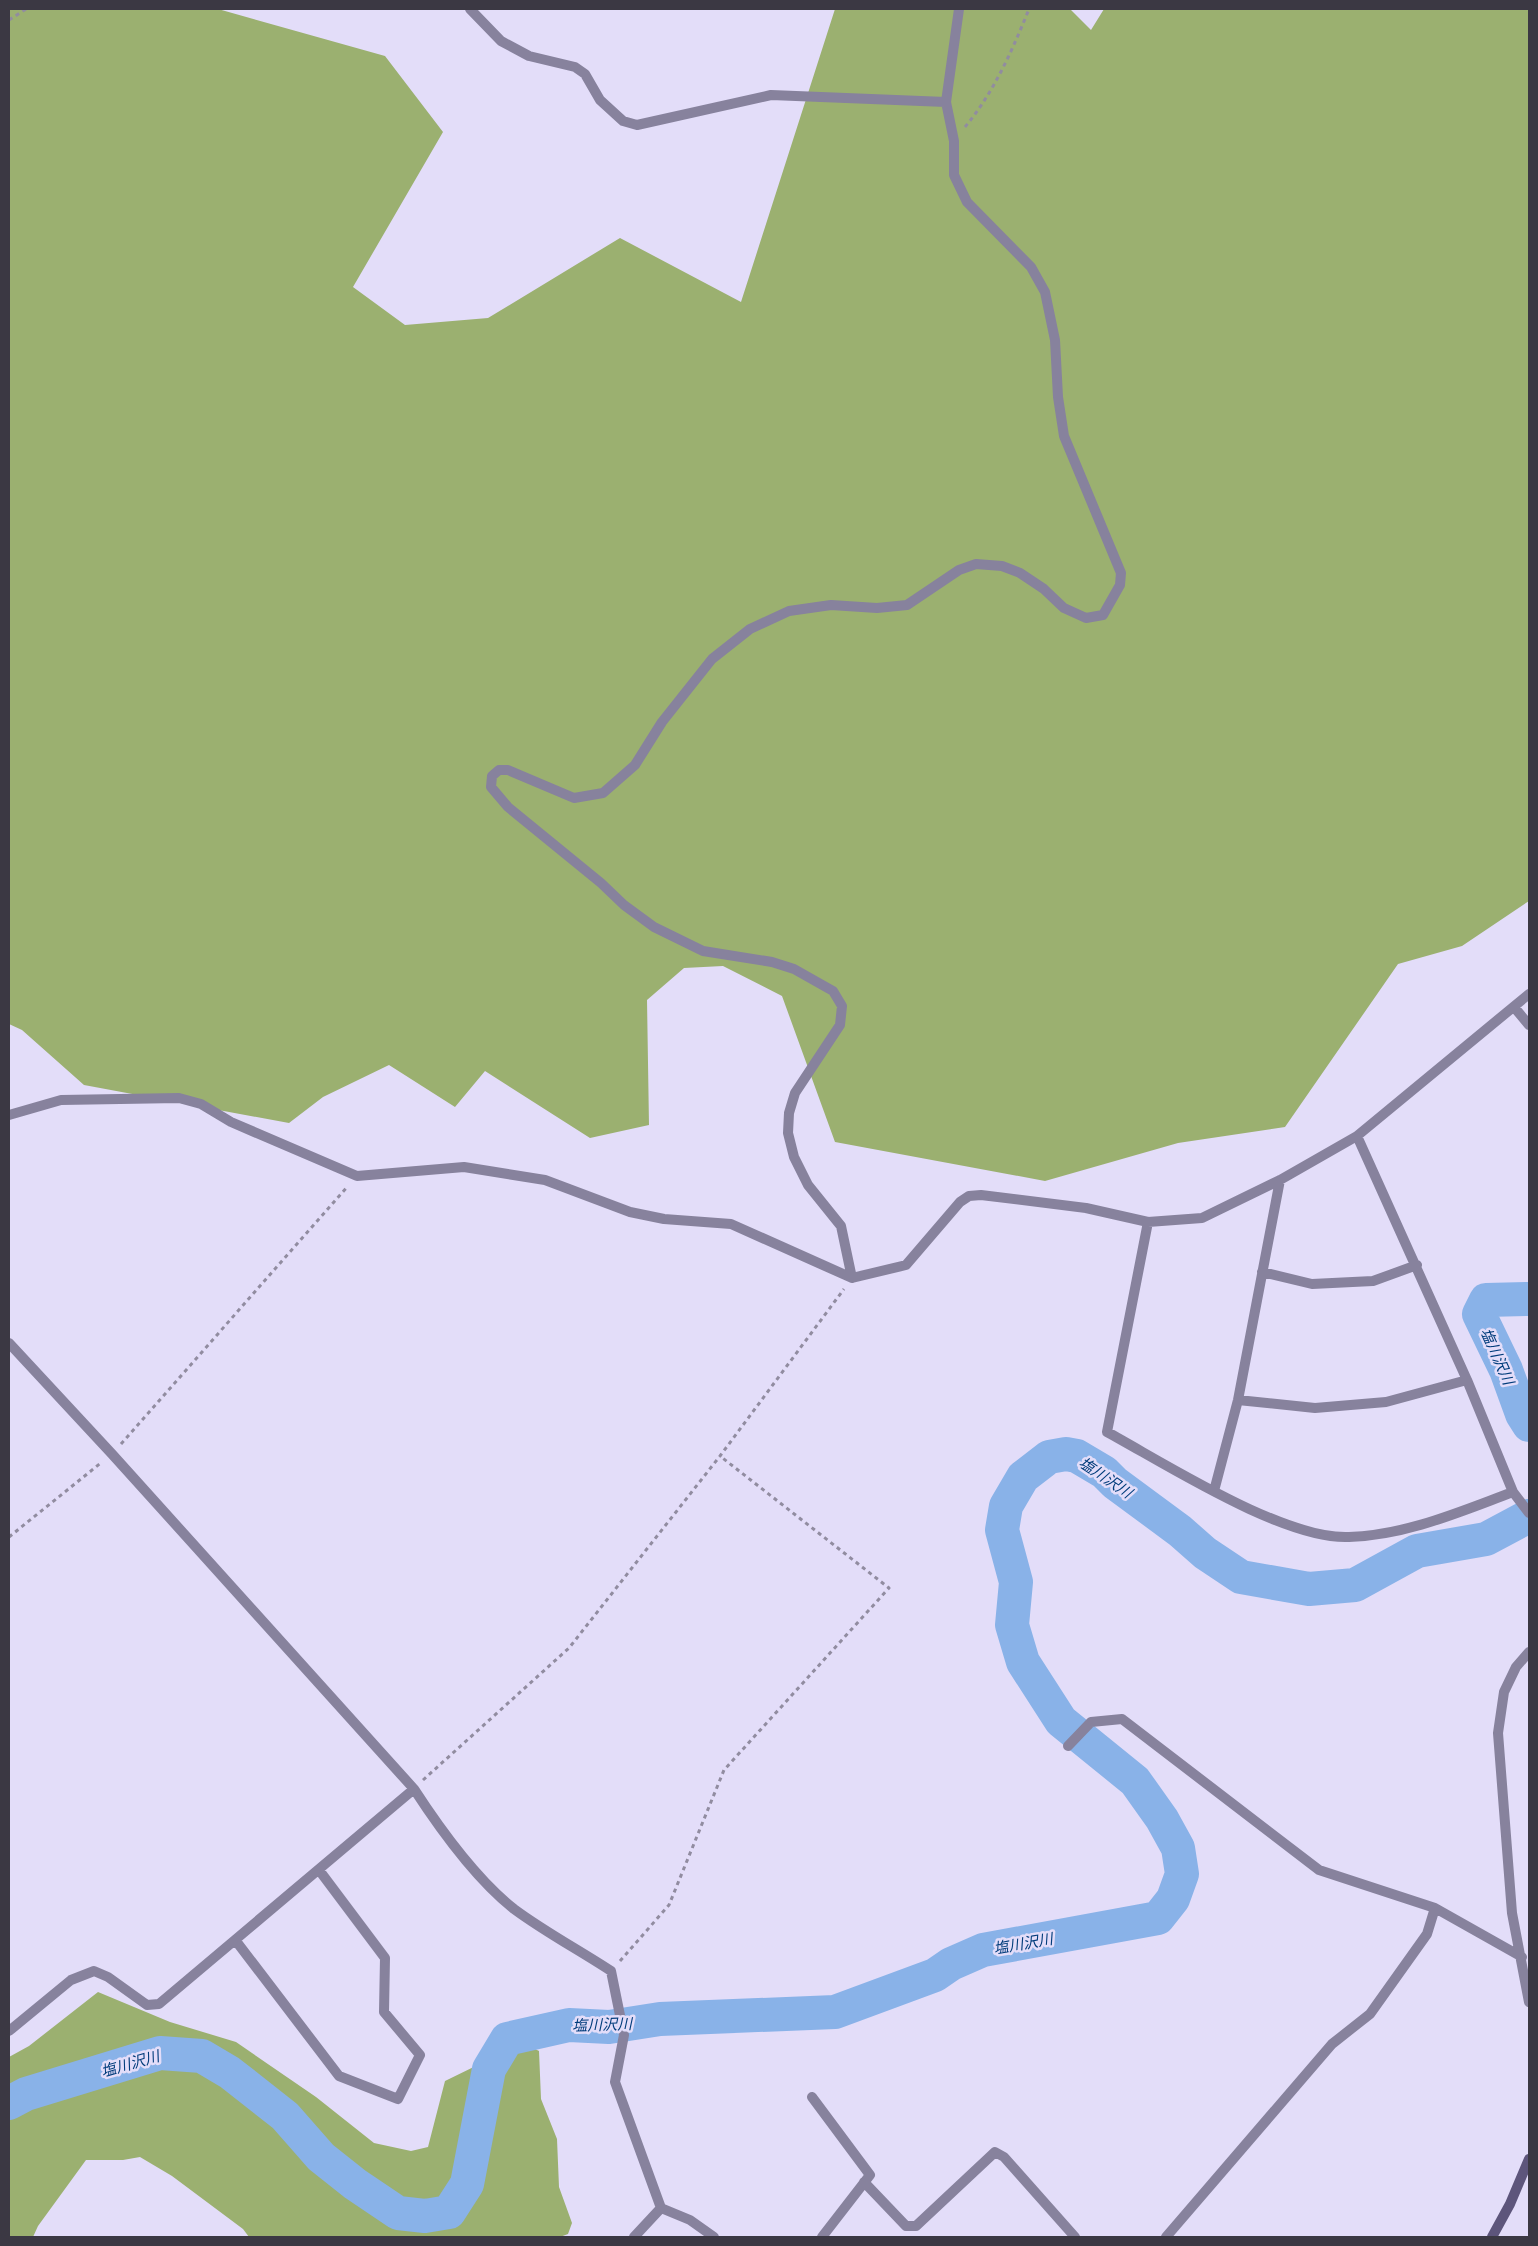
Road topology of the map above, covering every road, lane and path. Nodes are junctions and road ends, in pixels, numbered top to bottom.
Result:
1 (26, 9) edge
2 (470, 9) edge
3 (959, 9) edge
4 (1029, 9) edge
5 (9, 20) edge
6 (946, 102) junction
7 (954, 141) junction
8 (1529, 994) edge
9 (1514, 1006) junction
10 (1529, 1026) edge
11 (9, 1115) edge
12 (1358, 1136) junction
13 (357, 1176) junction
14 (1280, 1180) junction
15 (1148, 1222) junction
16 (1417, 1265) junction
17 (1262, 1272) junction
18 (852, 1278) junction
19 (9, 1343) edge
20 (1467, 1380) junction
21 (1238, 1400) junction
22 (112, 1454) junction
23 (720, 1456) junction
24 (1214, 1491) junction
25 (1513, 1492) junction
26 (1529, 1513) edge
27 (9, 1537) edge
28 (1529, 1652) edge
29 (1068, 1746) dead end
30 (414, 1789) junction
31 (319, 1870) junction
32 (1435, 1908) junction
33 (236, 1941) junction
34 (1522, 1957) junction
35 (611, 1971) junction
36 (1529, 2002) edge
37 (9, 2031) edge
38 (812, 2097) dead end
39 (1529, 2159) edge
40 (864, 2182) junction
41 (661, 2208) junction
42 (634, 2237) edge
43 (714, 2237) edge
44 (822, 2237) edge
45 (1076, 2237) edge
46 (1166, 2237) edge
47 (1493, 2237) edge

1 - 5 path
2 - 6 street
3 - 6 street
4 - 7 path
6 - 7 street
7 - 18 street
8 - 9 street
9 - 10 street
9 - 12 street
11 - 13 street
12 - 14 street
12 - 16 street
13 - 18 street
13 - 22 path
14 - 15 street
14 - 17 street
15 - 18 street
15 - 24 street
16 - 17 street
16 - 20 street
17 - 21 street
18 - 23 path
19 - 22 street
20 - 21 street
20 - 25 street
21 - 24 street
22 - 27 path
22 - 30 street
23 - 30 path
23 - 35 path
24 - 25 street
25 - 26 street
28 - 34 street
29 - 32 street
30 - 31 street
30 - 35 street
31 - 33 street
31 - 33 street
32 - 34 street
32 - 46 street
33 - 37 street
34 - 36 street
35 - 41 street
38 - 40 street
39 - 47 main road
40 - 44 street
40 - 45 street
41 - 42 street
41 - 43 street

